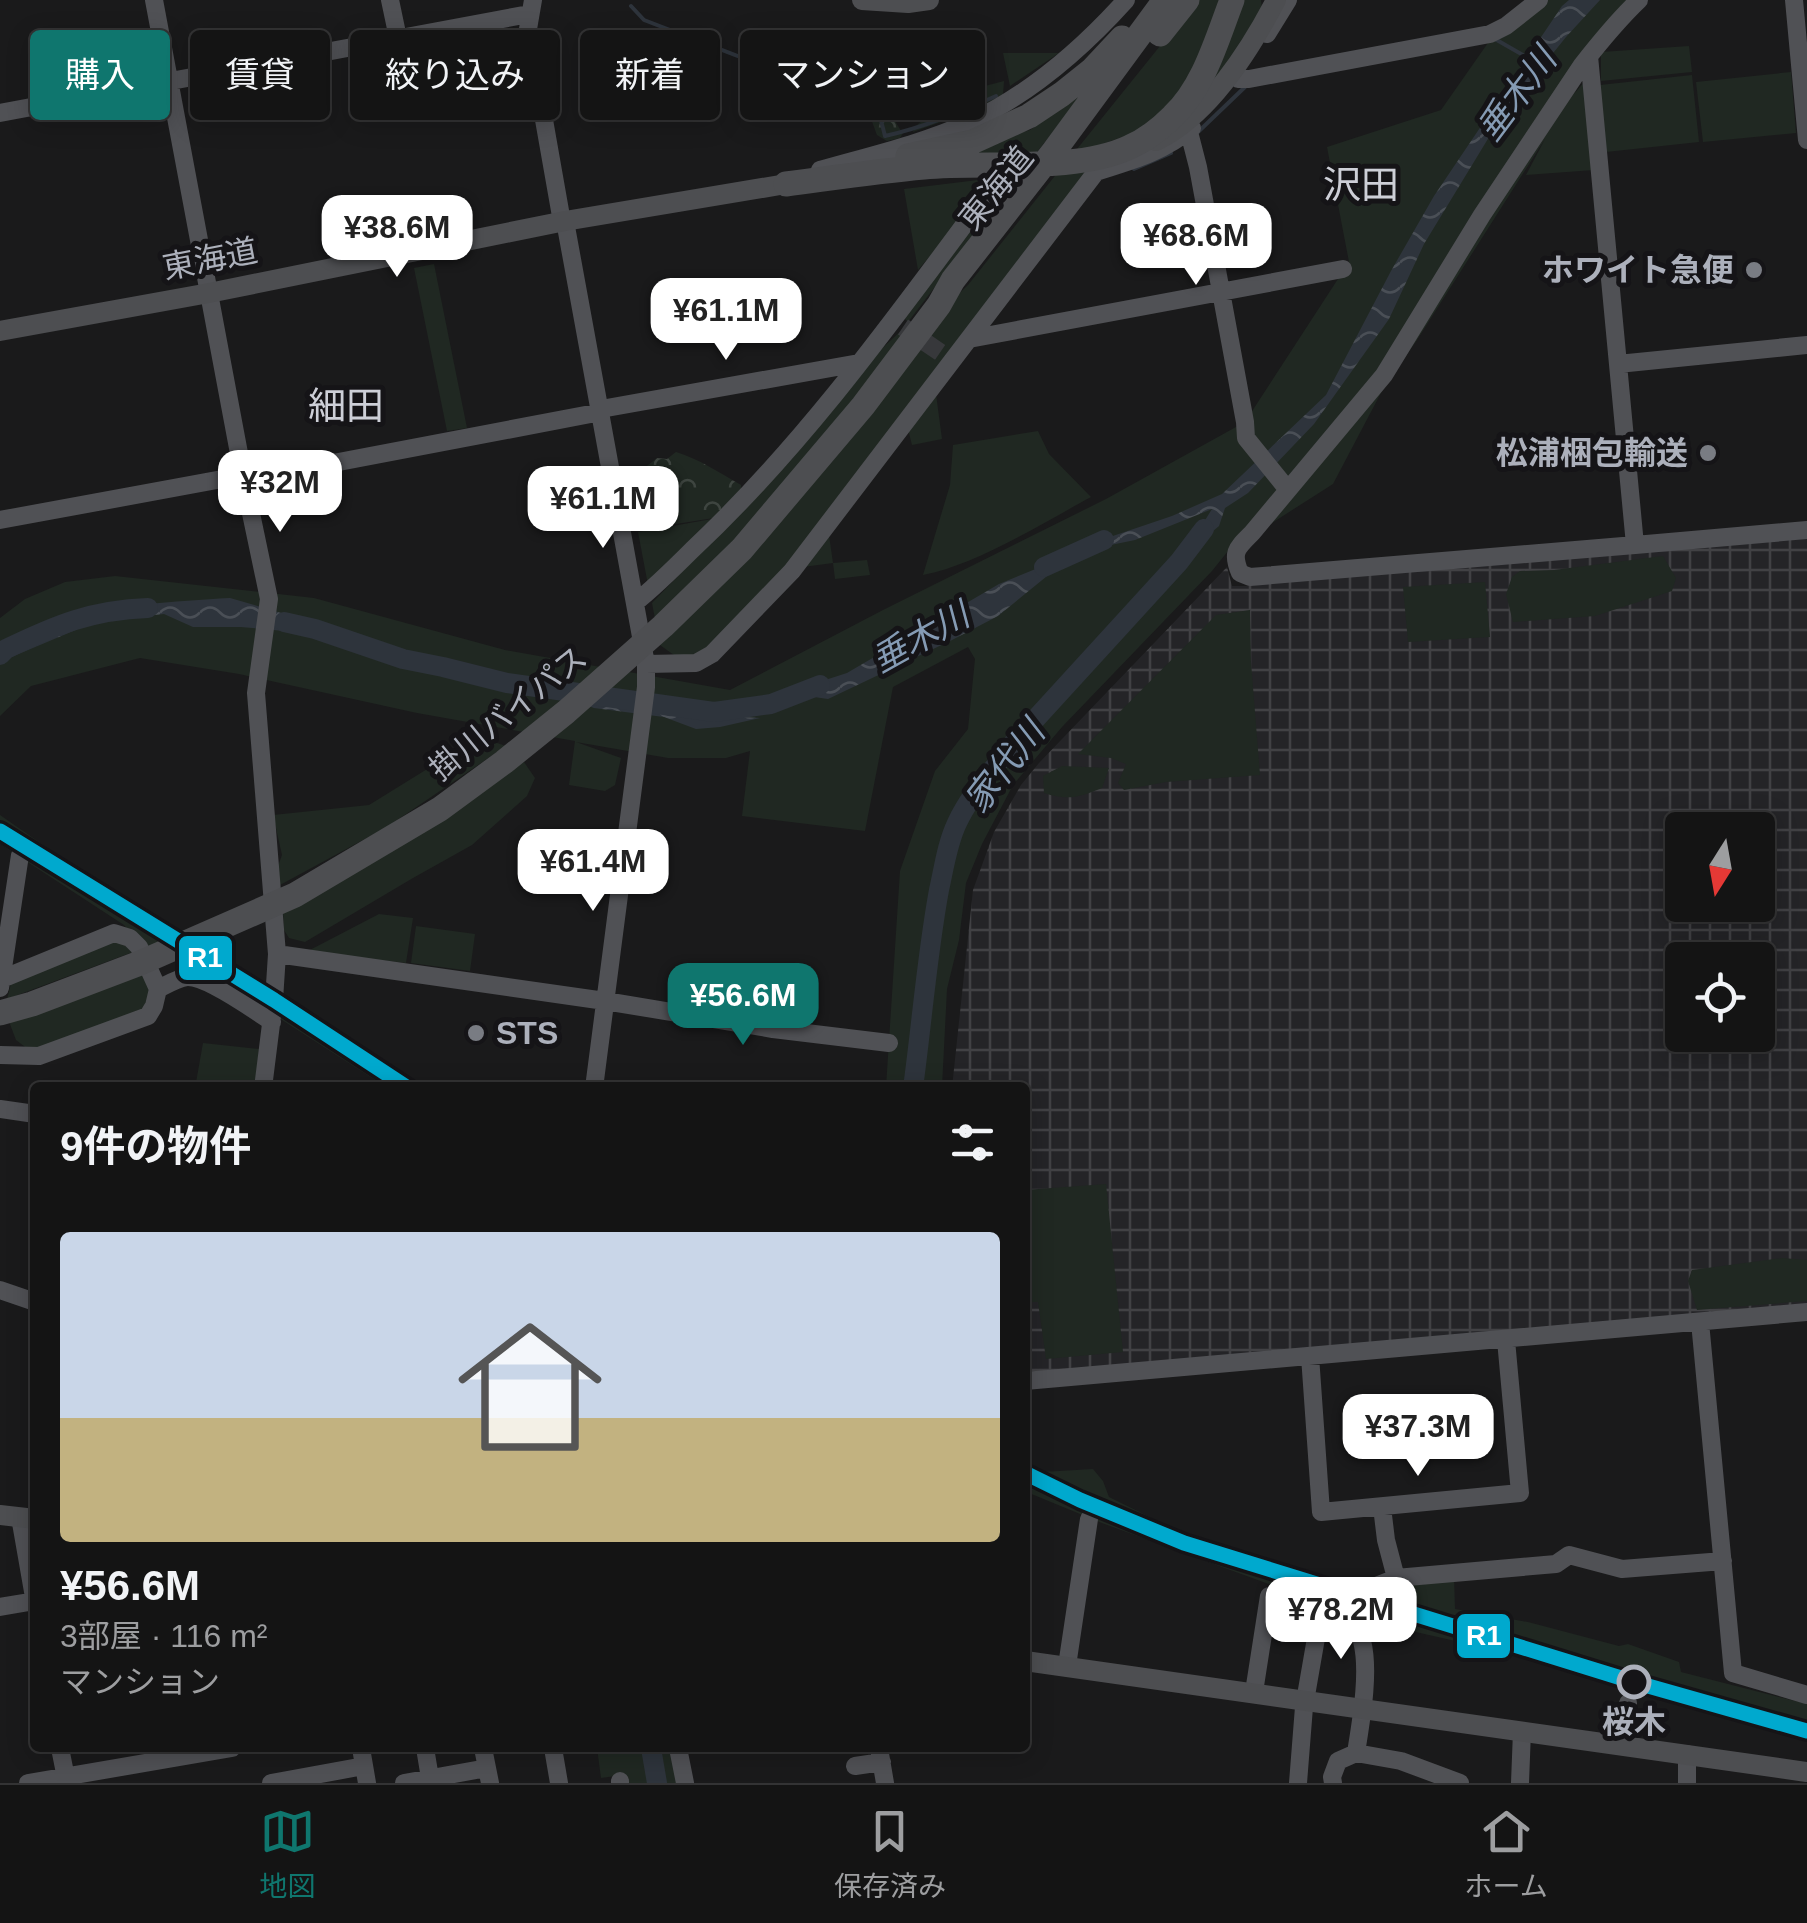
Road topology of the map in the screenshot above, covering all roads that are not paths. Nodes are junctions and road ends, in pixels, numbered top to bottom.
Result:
1 (154, 0) edge
2 (390, 0) edge
3 (862, 0) edge
4 (930, 0) edge
5 (1126, 0) edge
6 (1162, 0) edge
7 (1187, 0) edge
8 (1232, 0) edge
9 (1276, 0) edge
10 (1288, 0) edge
11 (1539, 0) edge
12 (1639, 0) edge
13 (1794, 0) edge
14 (531, 7) edge
15 (160, 30) edge
16 (396, 30) edge
17 (432, 30) edge
18 (350, 47) edge
19 (1590, 56) junction
20 (1238, 79) junction
21 (170, 81) edge
22 (170, 86) edge
23 (30, 107) edge
24 (0, 113) edge
25 (1189, 132) junction
26 (1807, 135) edge
27 (1130, 148) junction
28 (1060, 152) junction
29 (997, 164) junction
30 (786, 184) junction
31 (752, 190) junction
32 (564, 221) junction
33 (1343, 268) dead end
34 (1220, 292) junction
35 (209, 293) junction
36 (939, 305) joint
37 (0, 332) edge
38 (969, 339) junction
39 (1807, 345) edge
40 (859, 363) junction
41 (1618, 364) junction
42 (601, 410) junction
43 (244, 477) junction
44 (1288, 490) junction
45 (0, 520) edge
46 (1807, 530) edge
47 (1635, 545) junction
48 (636, 602) junction
49 (646, 664) junction
50 (20, 855) dead end
51 (277, 954) junction
52 (158, 989) junction
53 (3, 998) edge
54 (605, 1002) junction
55 (272, 1022) junction
56 (889, 1043) dead end
57 (0, 1055) edge
58 (264, 1082) edge
59 (595, 1082) edge
60 (0, 1109) edge
61 (30, 1113) edge
62 (0, 1290) edge
63 (30, 1300) edge
64 (1807, 1312) edge
65 (1700, 1322) junction
66 (1506, 1340) junction
67 (1310, 1356) junction
68 (1030, 1381) edge
69 (1382, 1506) junction
70 (18, 1517) edge
71 (1089, 1519) dead end
72 (1723, 1561) junction
73 (30, 1577) edge
74 (1396, 1578) junction
75 (1268, 1596) dead end
76 (30, 1603) edge
77 (1344, 1606) junction
78 (0, 1607) edge
79 (1030, 1661) edge
80 (1067, 1666) junction
81 (1254, 1692) junction
82 (1807, 1695) edge
83 (1305, 1700) junction
84 (1628, 1703) dead end
85 (1363, 1708) junction
86 (1522, 1731) junction
87 (1620, 1744) junction
88 (61, 1752) edge
89 (211, 1752) edge
90 (426, 1752) edge
91 (554, 1752) edge
92 (679, 1752) edge
93 (1356, 1753) junction
94 (1687, 1754) junction
95 (880, 1755) edge
96 (364, 1766) edge
97 (856, 1766) dead end
98 (1807, 1772) edge
99 (488, 1775) edge
100 (430, 1778) junction
101 (66, 1780) edge
102 (28, 1783) edge
103 (271, 1783) edge
104 (404, 1783) edge
105 (559, 1783) edge
106 (685, 1783) edge
107 (886, 1783) edge
108 (1298, 1783) edge
109 (1333, 1783) edge
110 (1460, 1783) edge
111 (1520, 1783) edge
112 (1687, 1783) edge

1 - 15 street
2 - 16 street
3 - 4 main road
5 - 31 street
6 - 28 highway, 東海道
6 - 30 highway
7 - 28 highway, 東海道
8 - 27 highway
9 - 27 main road
10 - 20 street
11 - 20 street
12 - 19 street
13 - 26 street
14 - 17 street
14 - 32 street
18 - 21 street
19 - 41 street
19 - 44 street
20 - 25 street
22 - 35 street
23 - 24 street
25 - 34 street
25 - 38 street
27 - 29 highway
28 - 36 highway, 東海道
29 - 30 highway
29 - 40 street
30 - 31 main road, 東海道
31 - 32 main road, 東海道
32 - 35 main road, 東海道
32 - 42 street
33 - 34 street
34 - 38 street
34 - 44 street
35 - 37 main road, 東海道
35 - 43 street
36 - 53 highway, 掛川バイパス
38 - 49 street
39 - 41 street
40 - 42 street
40 - 48 street
41 - 47 street
42 - 43 street
42 - 48 street
43 - 45 street
43 - 51 street
44 - 47 street
46 - 47 street
48 - 49 street
49 - 54 street
50 - 53 street
51 - 54 street
51 - 55 street
52 - 53 street
52 - 55 street
52 - 57 street
54 - 56 street
54 - 59 street
55 - 58 street
60 - 61 street
62 - 63 street
64 - 65 street
65 - 66 street
65 - 72 street
66 - 67 street
66 - 69 street
67 - 68 street
67 - 69 street
69 - 74 street
70 - 73 street
71 - 80 street
72 - 74 street
72 - 82 street
74 - 77 street
75 - 81 street
76 - 78 street
77 - 83 street
77 - 85 street
79 - 80 main road
80 - 81 main road
81 - 83 main road
83 - 85 main road
83 - 108 street
84 - 87 street
85 - 86 main road
85 - 93 street
86 - 87 main road
86 - 111 street
87 - 94 main road
88 - 101 street
89 - 101 street
90 - 100 street
91 - 105 street
92 - 106 street
93 - 109 street
93 - 110 street
94 - 98 main road
94 - 112 street
95 - 97 street
95 - 107 street
96 - 103 street
99 - 100 street
100 - 104 street
101 - 102 street

